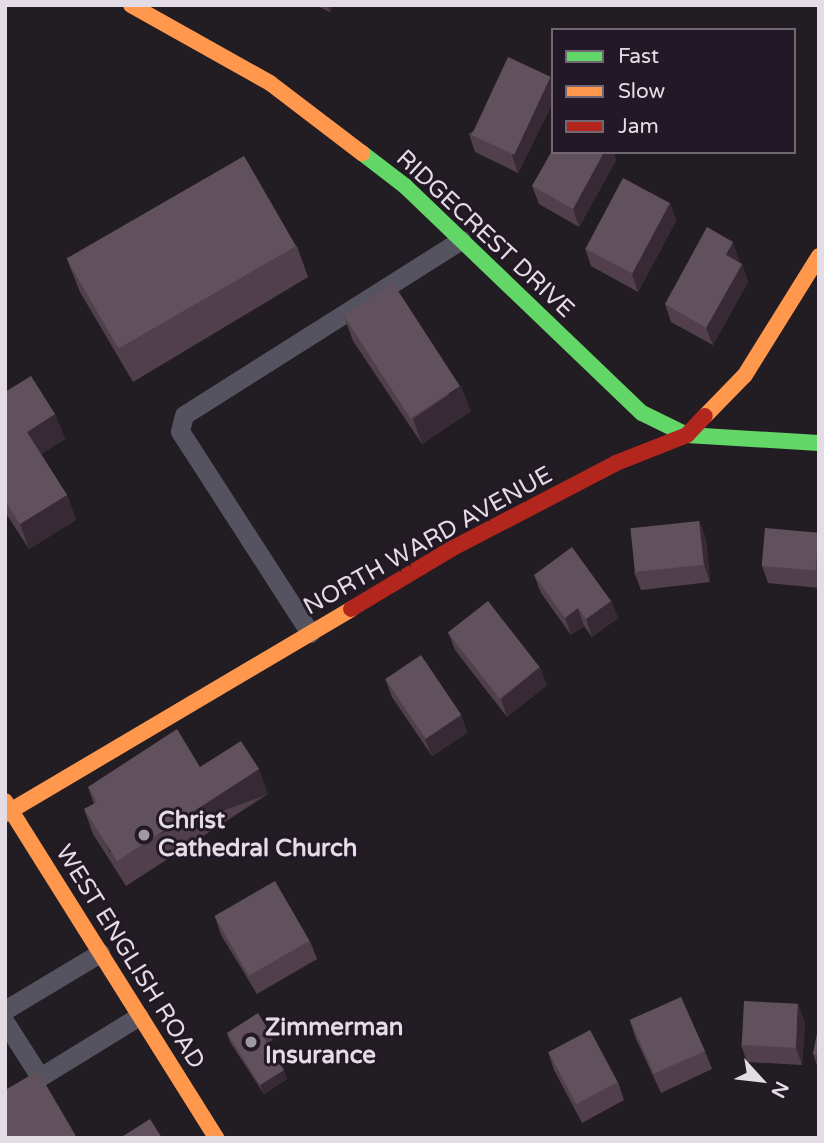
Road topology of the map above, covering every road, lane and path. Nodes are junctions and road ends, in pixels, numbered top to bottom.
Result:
1 (131, 5) edge
2 (461, 240) junction
3 (819, 256) edge
4 (687, 435) junction
5 (819, 443) edge
6 (310, 633) junction
7 (7, 809) edge
8 (100, 953) junction
9 (5, 1010) edge
10 (139, 1016) junction
11 (5, 1021) edge
12 (216, 1138) edge

1 - 2 street, RIDGECREST DRIVE
2 - 4 street, RIDGECREST DRIVE
2 - 6 lane
3 - 4 street, NORTH WARD AVENUE
4 - 5 street, RIDGECREST DRIVE
4 - 6 street, NORTH WARD AVENUE
6 - 7 street, NORTH WARD AVENUE
7 - 8 street, WEST ENGLISH ROAD
8 - 9 lane
8 - 10 street, WEST ENGLISH ROAD
10 - 11 lane
10 - 12 street, WEST ENGLISH ROAD

